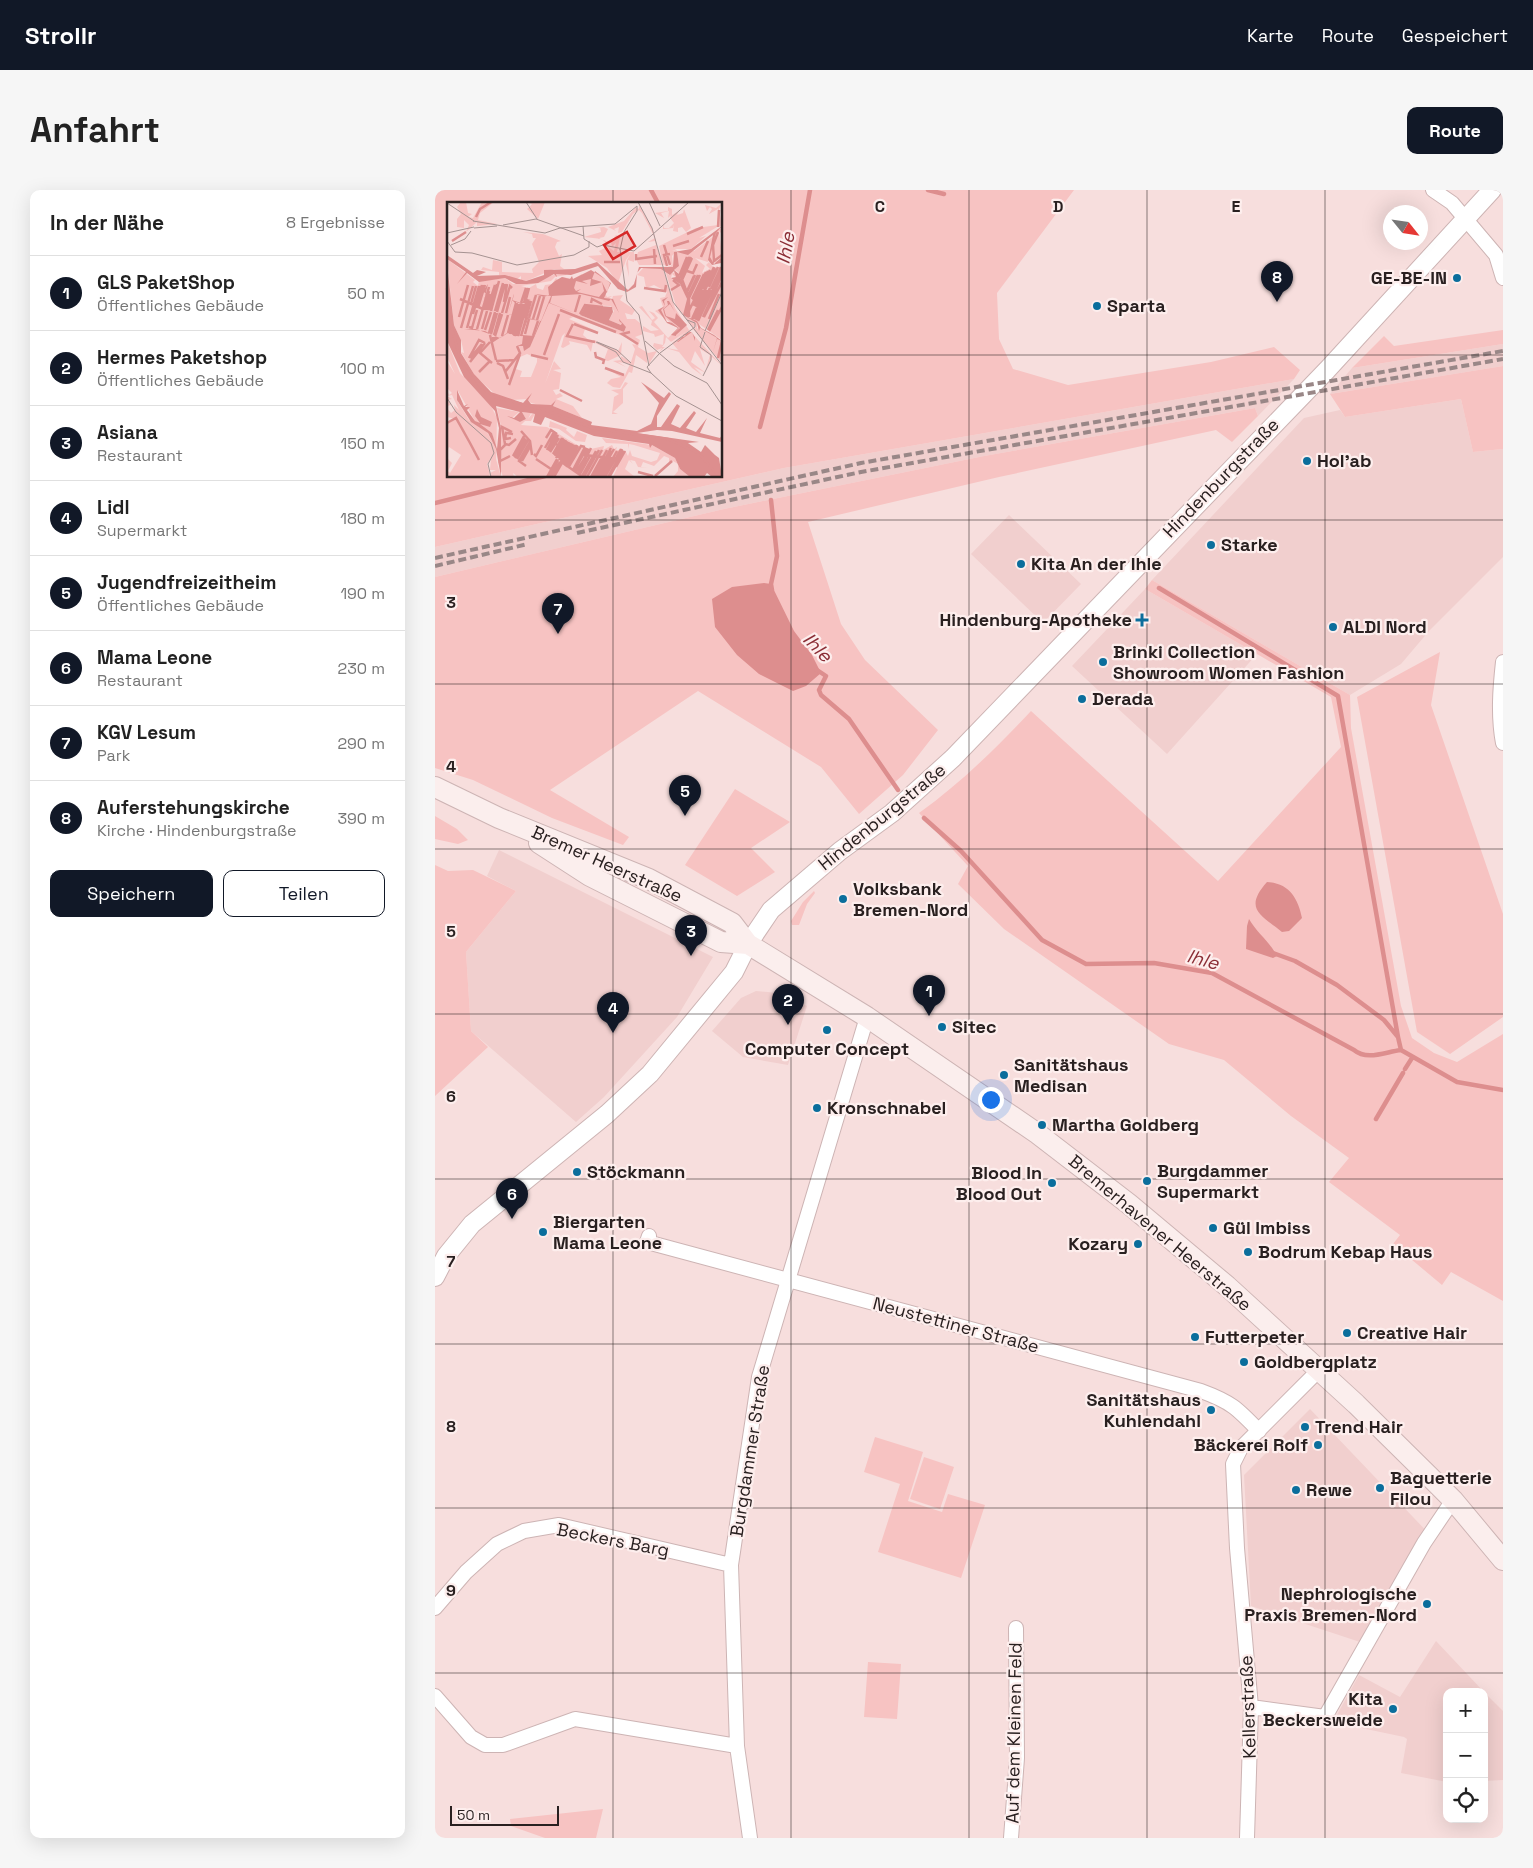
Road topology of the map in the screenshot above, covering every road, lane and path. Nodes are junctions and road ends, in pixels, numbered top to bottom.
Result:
1 (1433, 190) edge
2 (1492, 190) edge
3 (1466, 218) junction
4 (1503, 278) edge
5 (1503, 662) edge
6 (1503, 744) edge
7 (435, 787) edge
8 (748, 944) junction
9 (867, 1017) junction
10 (649, 1236) dead end
11 (435, 1277) edge
12 (789, 1280) junction
13 (1319, 1370) junction
14 (1259, 1431) junction
15 (1453, 1500) junction
16 (1503, 1560) edge
17 (731, 1565) junction
18 (435, 1608) edge
19 (1016, 1628) dead end
20 (435, 1696) edge
21 (1251, 1707) junction
22 (737, 1746) junction
23 (750, 1838) edge
24 (1011, 1838) edge
25 (1247, 1838) edge

1 - 3 street
2 - 3 street, Hindenburgstraße
3 - 4 street
3 - 8 street, Hindenburgstraße
5 - 6 street
7 - 8 main road, Bremer Heerstraße
8 - 9 main road, Bremerhavener Heerstraße
8 - 11 street, Hindenburgstraße
9 - 12 street, Burgdammer Straße
9 - 13 main road, Bremerhavener Heerstraße
10 - 12 street, Neustettiner Straße
12 - 14 street, Neustettiner Straße
12 - 17 street, Burgdammer Straße
13 - 14 street, Kellerstraße
13 - 15 main road, Bremerhavener Heerstraße
14 - 21 street, Kellerstraße
15 - 16 main road, Bremerhavener Heerstraße
15 - 21 street
17 - 18 street, Beckers Barg
17 - 22 street, Burgdammer Straße
19 - 24 street, Auf dem Kleinen Feld
20 - 22 street
21 - 25 street, Kellerstraße
22 - 23 street, Burgdammer Straße

